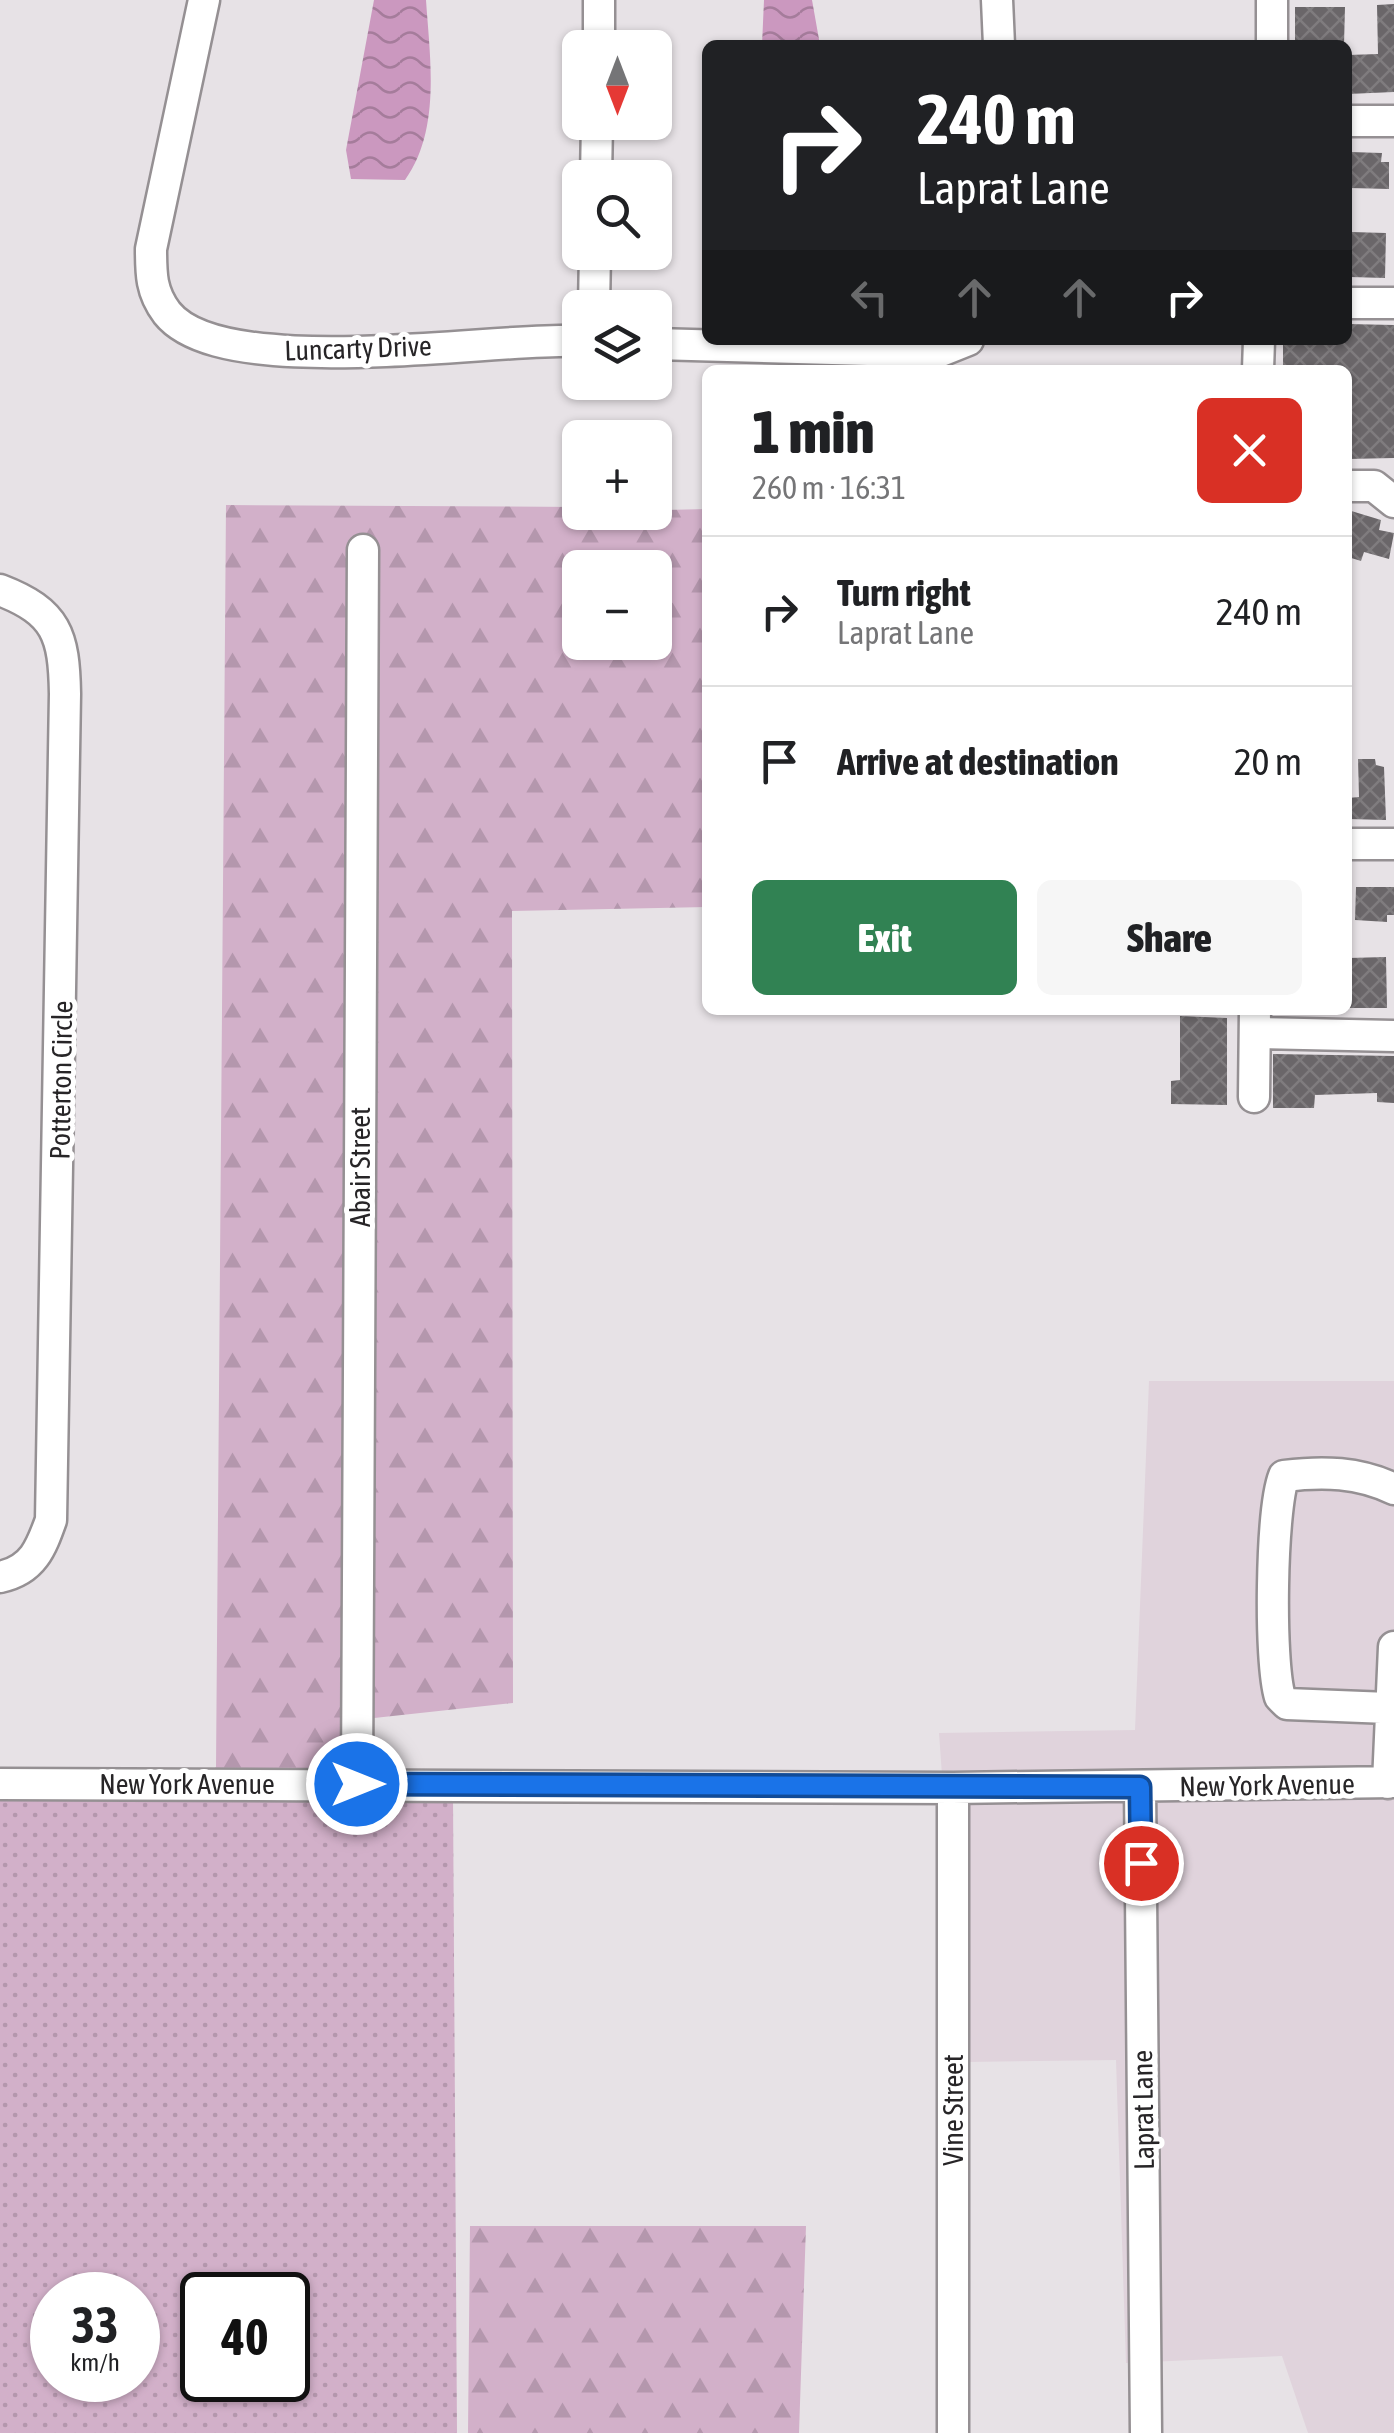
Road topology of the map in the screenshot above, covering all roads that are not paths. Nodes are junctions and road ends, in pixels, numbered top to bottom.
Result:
1 (204, 0) edge
2 (600, 0) edge
3 (997, 0) edge
4 (1272, 0) edge
5 (599, 30) edge
6 (999, 40) edge
7 (1272, 40) edge
8 (1352, 121) edge
9 (1394, 122) edge
10 (1352, 303) edge
11 (1394, 303) edge
12 (562, 340) edge
13 (672, 344) edge
14 (956, 345) edge
15 (1352, 486) edge
16 (1394, 502) edge
17 (362, 550) dead end
18 (0, 590) edge
19 (1352, 844) edge
20 (1394, 844) edge
21 (1255, 1022) edge
22 (1394, 1036) edge
23 (1254, 1097) dead end
24 (1394, 1489) edge
25 (0, 1577) edge
26 (1394, 1647) edge
27 (1388, 1708) junction
28 (1391, 1782) edge
29 (0, 1784) edge
30 (357, 1784) junction
31 (1140, 1787) junction
32 (953, 1788) junction
33 (953, 2433) edge
34 (1146, 2433) edge

1 - 12 street, Luncarty Drive
2 - 5 street
3 - 6 street
4 - 7 street
8 - 9 street
10 - 11 street
13 - 14 street
15 - 16 street
17 - 30 street, Abair Street
18 - 25 street, Potterton Circle
19 - 20 street
21 - 22 street
21 - 23 street
24 - 27 street
26 - 27 street
27 - 28 street
28 - 31 street, New York Avenue
29 - 30 street, New York Avenue
30 - 32 street, New York Avenue
31 - 32 street, New York Avenue
31 - 34 street, Laprat Lane
32 - 33 street, Vine Street

